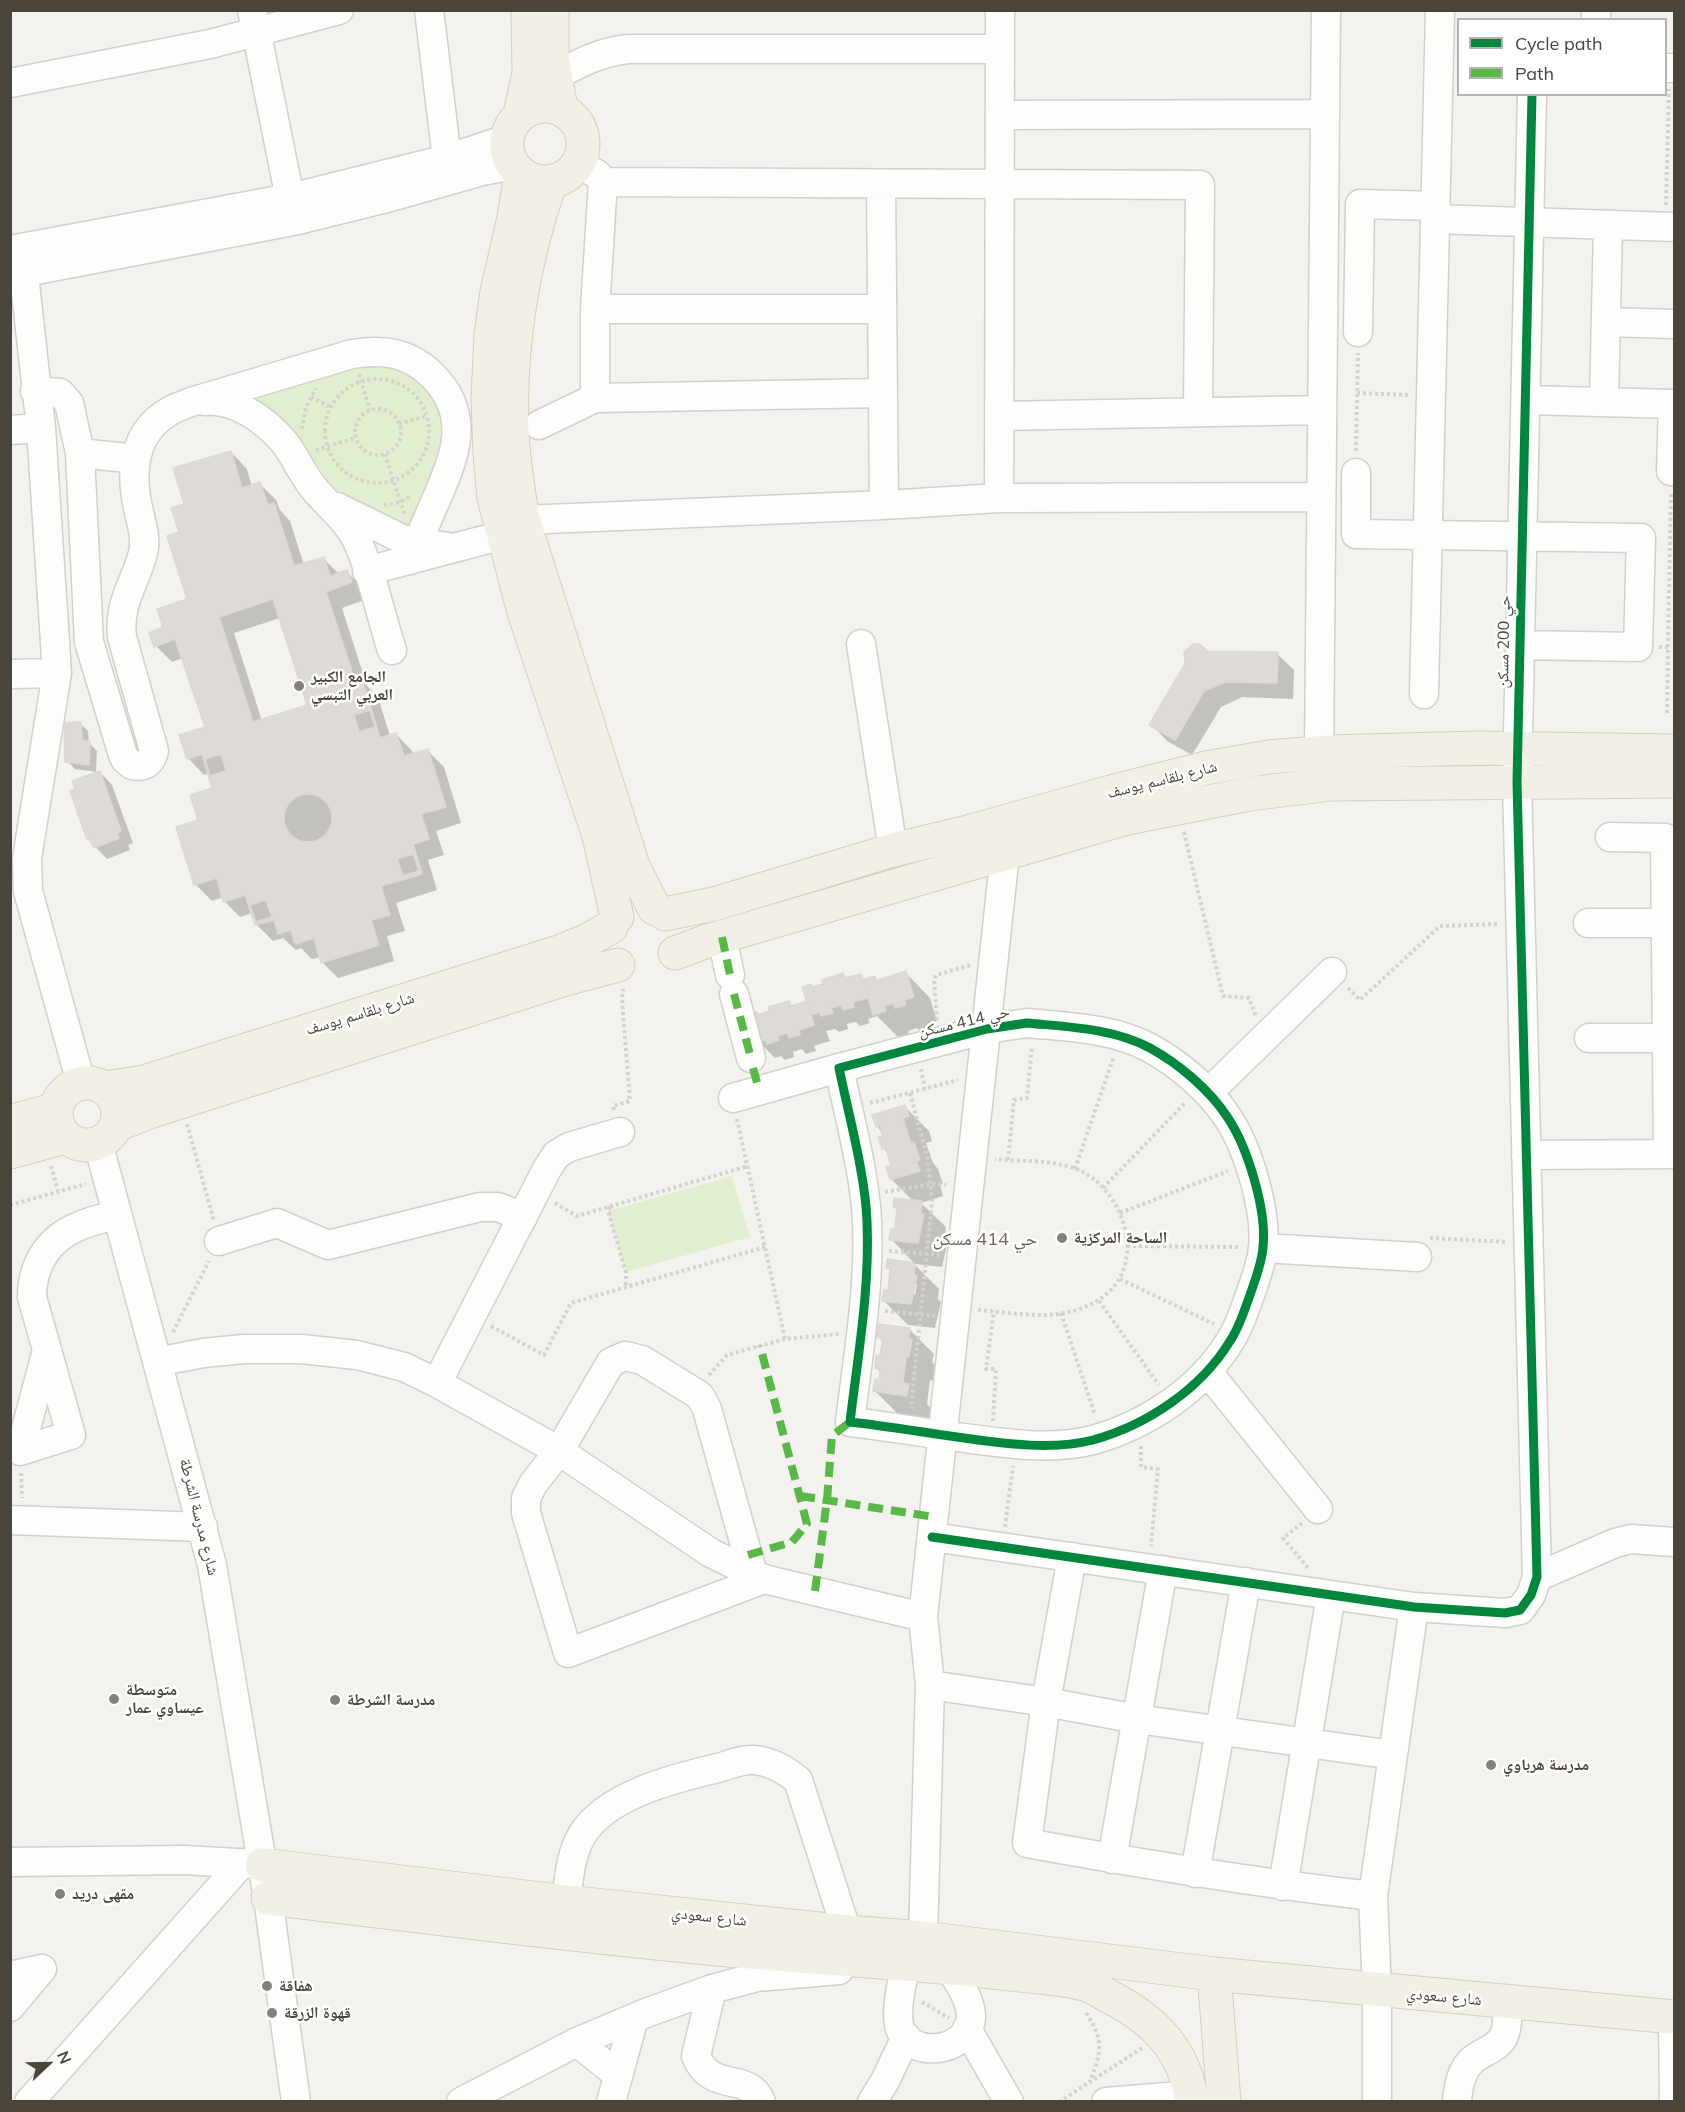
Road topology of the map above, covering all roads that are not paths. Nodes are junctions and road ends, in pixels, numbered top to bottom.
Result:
1 (339, 10) edge
2 (429, 10) edge
3 (528, 10) edge
4 (552, 10) edge
5 (1000, 10) edge
6 (1326, 10) edge
7 (1440, 10) edge
8 (254, 21) edge
9 (1000, 50) junction
10 (1449, 62) edge
11 (554, 77) junction
12 (10, 83) edge
13 (1532, 96) edge
14 (561, 109) junction
15 (1325, 114) junction
16 (1000, 115) junction
17 (532, 156) junction
18 (447, 159) junction
19 (603, 182) junction
20 (881, 185) junction
21 (999, 185) junction
22 (290, 198) junction
23 (1435, 213) junction
24 (1529, 222) junction
25 (1608, 225) junction
26 (1670, 227) edge
27 (17, 262) edge
28 (596, 309) junction
29 (882, 309) junction
30 (1606, 322) junction
31 (1674, 324) edge
32 (1358, 332) road end
33 (35, 391) junction
34 (882, 393) junction
35 (594, 398) junction
36 (1527, 400) junction
37 (1604, 401) junction
38 (191, 402) junction
39 (1322, 410) junction
40 (1198, 412) junction
41 (999, 416) junction
42 (539, 425) dead end
43 (41, 428) junction
44 (10, 430) edge
45 (80, 453) junction
46 (136, 459) junction
47 (1671, 471) road end
48 (1356, 472) road end
49 (316, 491) junction
50 (1321, 497) junction
51 (999, 498) junction
52 (884, 505) junction
53 (513, 527) junction
54 (1428, 536) junction
55 (1522, 536) junction
56 (411, 542) junction
57 (367, 571) junction
58 (131, 585) junction
59 (87, 591) junction
60 (861, 644) dead end
61 (1519, 645) junction
62 (392, 650) dead end
63 (57, 673) junction
64 (10, 674) edge
65 (1424, 694) dead end
66 (1668, 740) edge
67 (1517, 749) junction
68 (1319, 753) junction
69 (1674, 781) edge
70 (1517, 782) junction
71 (22, 812) edge
72 (1610, 837) dead end
73 (893, 850) junction
74 (1005, 853) junction
75 (660, 911) junction
76 (614, 922) junction
77 (1588, 923) dead end
78 (1670, 923) edge
79 (722, 937) junction
80 (675, 953) junction
81 (622, 967) junction
82 (1332, 972) road end
83 (987, 1029) junction
84 (1589, 1038) dead end
85 (1671, 1038) edge
86 (839, 1068) junction
87 (93, 1086) junction
88 (1204, 1090) junction
89 (10, 1122) edge
90 (61, 1123) junction
91 (620, 1132) road end
92 (107, 1134) junction
93 (10, 1152) edge
94 (1671, 1154) edge
95 (1526, 1155) junction
96 (117, 1215) junction
97 (523, 1216) junction
98 (219, 1241) road end
99 (1263, 1248) junction
100 (1417, 1257) road end
101 (47, 1350) junction
102 (158, 1362) junction
103 (1208, 1371) junction
104 (437, 1383) junction
105 (943, 1435) junction
106 (559, 1451) junction
107 (1318, 1509) road end
108 (17, 1521) edge
109 (203, 1527) junction
110 (932, 1537) junction
111 (1674, 1542) edge
112 (1071, 1557) junction
113 (1163, 1570) junction
114 (758, 1576) junction
115 (1537, 1576) junction
116 (1246, 1582) junction
117 (1331, 1595) junction
118 (1414, 1607) junction
119 (922, 1617) junction
120 (930, 1685) junction
121 (1046, 1702) junction
122 (1137, 1719) junction
123 (1221, 1729) junction
124 (1306, 1744) junction
125 (1393, 1755) junction
126 (1112, 1858) junction
127 (10, 1862) edge
128 (252, 1864) junction
129 (1195, 1873) junction
130 (1283, 1886) junction
131 (1373, 1896) junction
132 (268, 1898) junction
133 (566, 1902) junction
134 (847, 1932) junction
135 (910, 1964) junction
136 (1157, 1966) junction
137 (948, 1967) junction
138 (1214, 1974) junction
139 (10, 1976) edge
140 (712, 1989) junction
141 (1377, 1990) junction
142 (1509, 2003) junction
143 (10, 2007) edge
144 (1674, 2017) edge
145 (634, 2018) junction
146 (1155, 2027) junction
147 (967, 2030) junction
148 (906, 2037) junction
149 (577, 2043) junction
150 (618, 2074) junction
151 (1098, 2092) edge
152 (1176, 2099) edge
153 (29, 2102) edge
154 (296, 2102) edge
155 (461, 2102) edge
156 (611, 2102) edge
157 (761, 2102) edge
158 (872, 2102) edge
159 (1009, 2102) edge
160 (1224, 2102) edge
161 (1377, 2102) edge
162 (1457, 2102) edge
163 (1674, 2102) edge

1 - 8 street
2 - 18 street
3 - 17 main road
4 - 11 main road
5 - 9 street
6 - 15 street
7 - 10 street
8 - 12 street
8 - 22 street
9 - 11 street
9 - 16 street
10 - 23 street
11 - 14 main road
13 - 24 street, حي 200 مسكن
14 - 17 main road
14 - 17 main road
15 - 16 street
15 - 39 street
16 - 21 street
17 - 18 street
17 - 19 street
17 - 27 street
17 - 53 main road
18 - 22 street
19 - 20 street
19 - 28 street
20 - 21 street
20 - 29 street
21 - 40 street
21 - 41 street
22 - 27 street
23 - 24 street
23 - 32 street
23 - 54 street
24 - 25 street
24 - 36 street, حي 200 مسكن
25 - 26 street
25 - 30 street
27 - 33 street
28 - 29 street
28 - 35 street
29 - 34 street
30 - 31 street
30 - 37 street
33 - 43 street
33 - 45 street
34 - 35 street
34 - 52 street
35 - 42 street
36 - 37 street
36 - 55 street, حي 200 مسكن
37 - 47 street
38 - 46 street
38 - 49 street
38 - 56 street
39 - 40 street
39 - 50 street
40 - 41 street
41 - 51 street
43 - 44 street
43 - 63 street
45 - 46 street
45 - 59 street
46 - 58 street
48 - 54 street
49 - 56 street
49 - 57 street
50 - 51 street
50 - 68 street
51 - 52 street
52 - 53 street
53 - 56 street
53 - 75 main road
53 - 76 main road
54 - 55 street
54 - 65 street
55 - 61 street, حي 200 مسكن
55 - 61 street
56 - 57 street
57 - 62 street
58 - 59 street
58 - 59 street
60 - 73 street
61 - 67 street, حي 200 مسكن
63 - 64 street
63 - 71 street
66 - 67 main road, شارع بلقاسم يوسف
67 - 68 main road, شارع بلقاسم يوسف
67 - 70 street, حي 200 مسكن
68 - 73 main road, شارع بلقاسم يوسف
69 - 70 main road, شارع بلقاسم يوسف
70 - 74 main road, شارع بلقاسم يوسف
70 - 95 street, حي 200 مسكن
71 - 87 street
72 - 78 street
73 - 75 main road, شارع بلقاسم يوسف
74 - 79 main road, شارع بلقاسم يوسف
74 - 83 street
75 - 76 main road
75 - 80 main road
76 - 81 main road
76 - 87 main road, شارع بلقاسم يوسف
77 - 78 street
78 - 85 street
79 - 80 main road, شارع بلقاسم يوسف
79 - 86 street, حي 414 مسكن
80 - 81 main road
81 - 92 main road, شارع بلقاسم يوسف
82 - 88 street
83 - 86 street, حي 414 مسكن
83 - 88 street, حي 414 مسكن
83 - 105 street
84 - 85 street
85 - 94 street
86 - 105 street, حي 414 مسكن
87 - 90 main road
87 - 92 main road
88 - 99 street, حي 414 مسكن
89 - 90 main road
90 - 92 main road
90 - 93 main road
91 - 97 street
92 - 96 street, شارع مدرسة الشرطة
94 - 95 street
95 - 115 street, حي 200 مسكن
96 - 101 street
96 - 102 street, شارع مدرسة الشرطة
97 - 98 street
97 - 104 street
99 - 100 street
99 - 103 street, حي 414 مسكن
101 - 101 street
102 - 104 street
102 - 109 street, شارع مدرسة الشرطة
103 - 105 street, حي 414 مسكن
103 - 107 street
104 - 106 street
105 - 110 street
106 - 114 street
106 - 114 street
106 - 114 street
108 - 109 street
109 - 128 street, شارع مدرسة الشرطة
110 - 112 street
110 - 119 street
111 - 115 street
112 - 113 street
112 - 121 street
113 - 116 street
113 - 122 street
114 - 119 street
115 - 118 street
116 - 117 street
116 - 123 street
117 - 118 street
117 - 124 street
118 - 125 street
119 - 120 street
120 - 121 street
120 - 135 street
121 - 122 street
121 - 126 street
122 - 123 street
122 - 126 street
123 - 124 street
123 - 129 street
124 - 125 street
124 - 130 street
125 - 131 street
126 - 129 street
127 - 128 street
128 - 132 street, شارع مدرسة الشرطة
128 - 133 main road, شارع سعودي
128 - 153 street
129 - 130 street
130 - 131 street
131 - 141 street
132 - 135 main road, شارع سعودي
132 - 154 street, شارع مدرسة الشرطة
133 - 134 main road, شارع سعودي
133 - 134 street
134 - 135 main road, شارع سعودي
135 - 136 main road, شارع سعودي
135 - 137 main road, شارع سعودي
135 - 140 street
135 - 148 street
136 - 138 main road, شارع سعودي
136 - 146 main road, شارع سعودي
137 - 146 main road, شارع سعودي
137 - 147 street
138 - 141 main road, شارع سعودي
138 - 160 main road
139 - 143 street
140 - 145 street
140 - 157 street
141 - 142 main road, شارع سعودي
141 - 161 street
142 - 144 main road, شارع سعودي
142 - 162 street
144 - 163 street
145 - 149 street
145 - 150 street
146 - 152 main road, شارع سعودي
147 - 148 street
147 - 159 street
148 - 158 street
149 - 150 street
149 - 155 street
150 - 156 street
151 - 152 street

